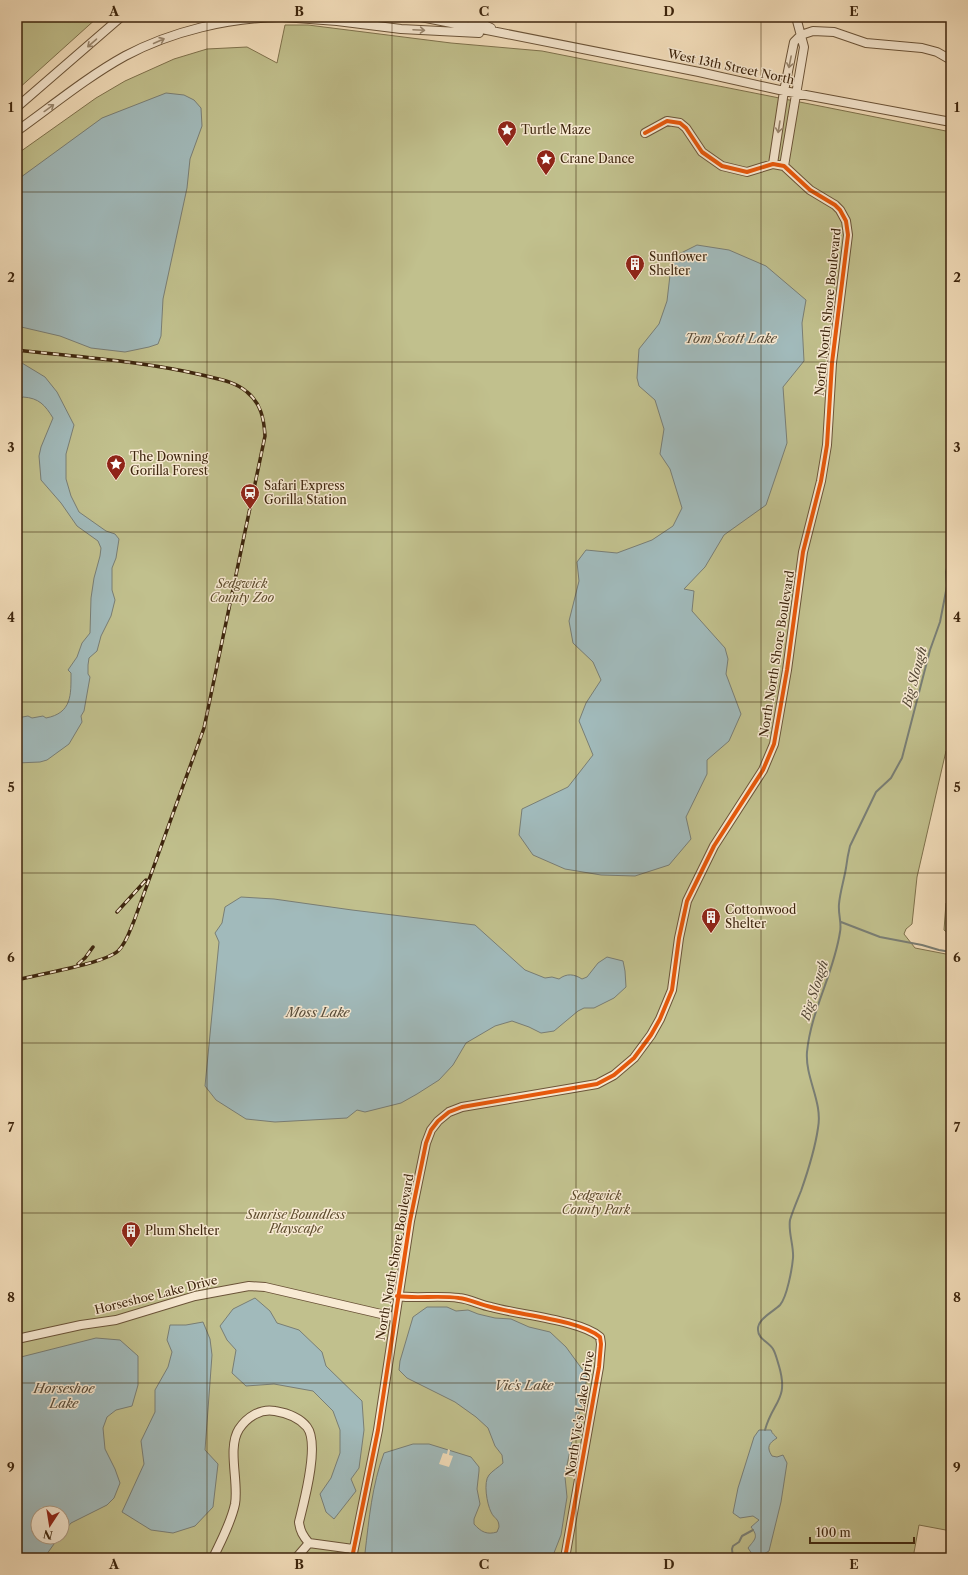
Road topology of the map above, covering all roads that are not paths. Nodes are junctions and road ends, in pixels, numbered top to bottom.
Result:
1 (121, 17) edge
2 (282, 17) edge
3 (421, 17) edge
4 (467, 17) edge
5 (796, 17) edge
6 (507, 34) junction
7 (801, 35) junction
8 (951, 60) edge
9 (784, 91) junction
10 (797, 93) junction
11 (17, 107) edge
12 (951, 122) edge
13 (17, 131) edge
14 (645, 132) dead end
15 (773, 164) junction
16 (784, 166) junction
17 (397, 1296) junction
18 (394, 1318) junction
19 (17, 1339) edge
20 (309, 1543) junction
21 (353, 1549) junction
22 (213, 1558) edge
23 (296, 1558) edge
24 (352, 1558) edge
25 (564, 1558) edge

1 -> 11 street
2 -> 6 street, West 13th Street North
13 -> 2 street, West 13th Street North
3 - 6 street, West 13th Street North
4 - 6 street, West 13th Street North
5 - 7 street
6 - 9 street, West 13th Street North
7 - 8 street
7 -> 9 street
7 - 10 street
9 - 10 street, West 13th Street North
9 -> 15 street
10 - 12 street, West 13th Street North
10 - 16 street
14 - 15 street
15 - 16 street
16 - 17 street, North North Shore Boulevard
17 - 18 street, North North Shore Boulevard
17 - 25 street, North Vic's Lake Drive
18 - 19 street, Horseshoe Lake Drive
18 - 21 street, North North Shore Boulevard
20 - 21 street
20 - 22 street
20 - 23 street
21 - 24 street, North North Shore Boulevard

